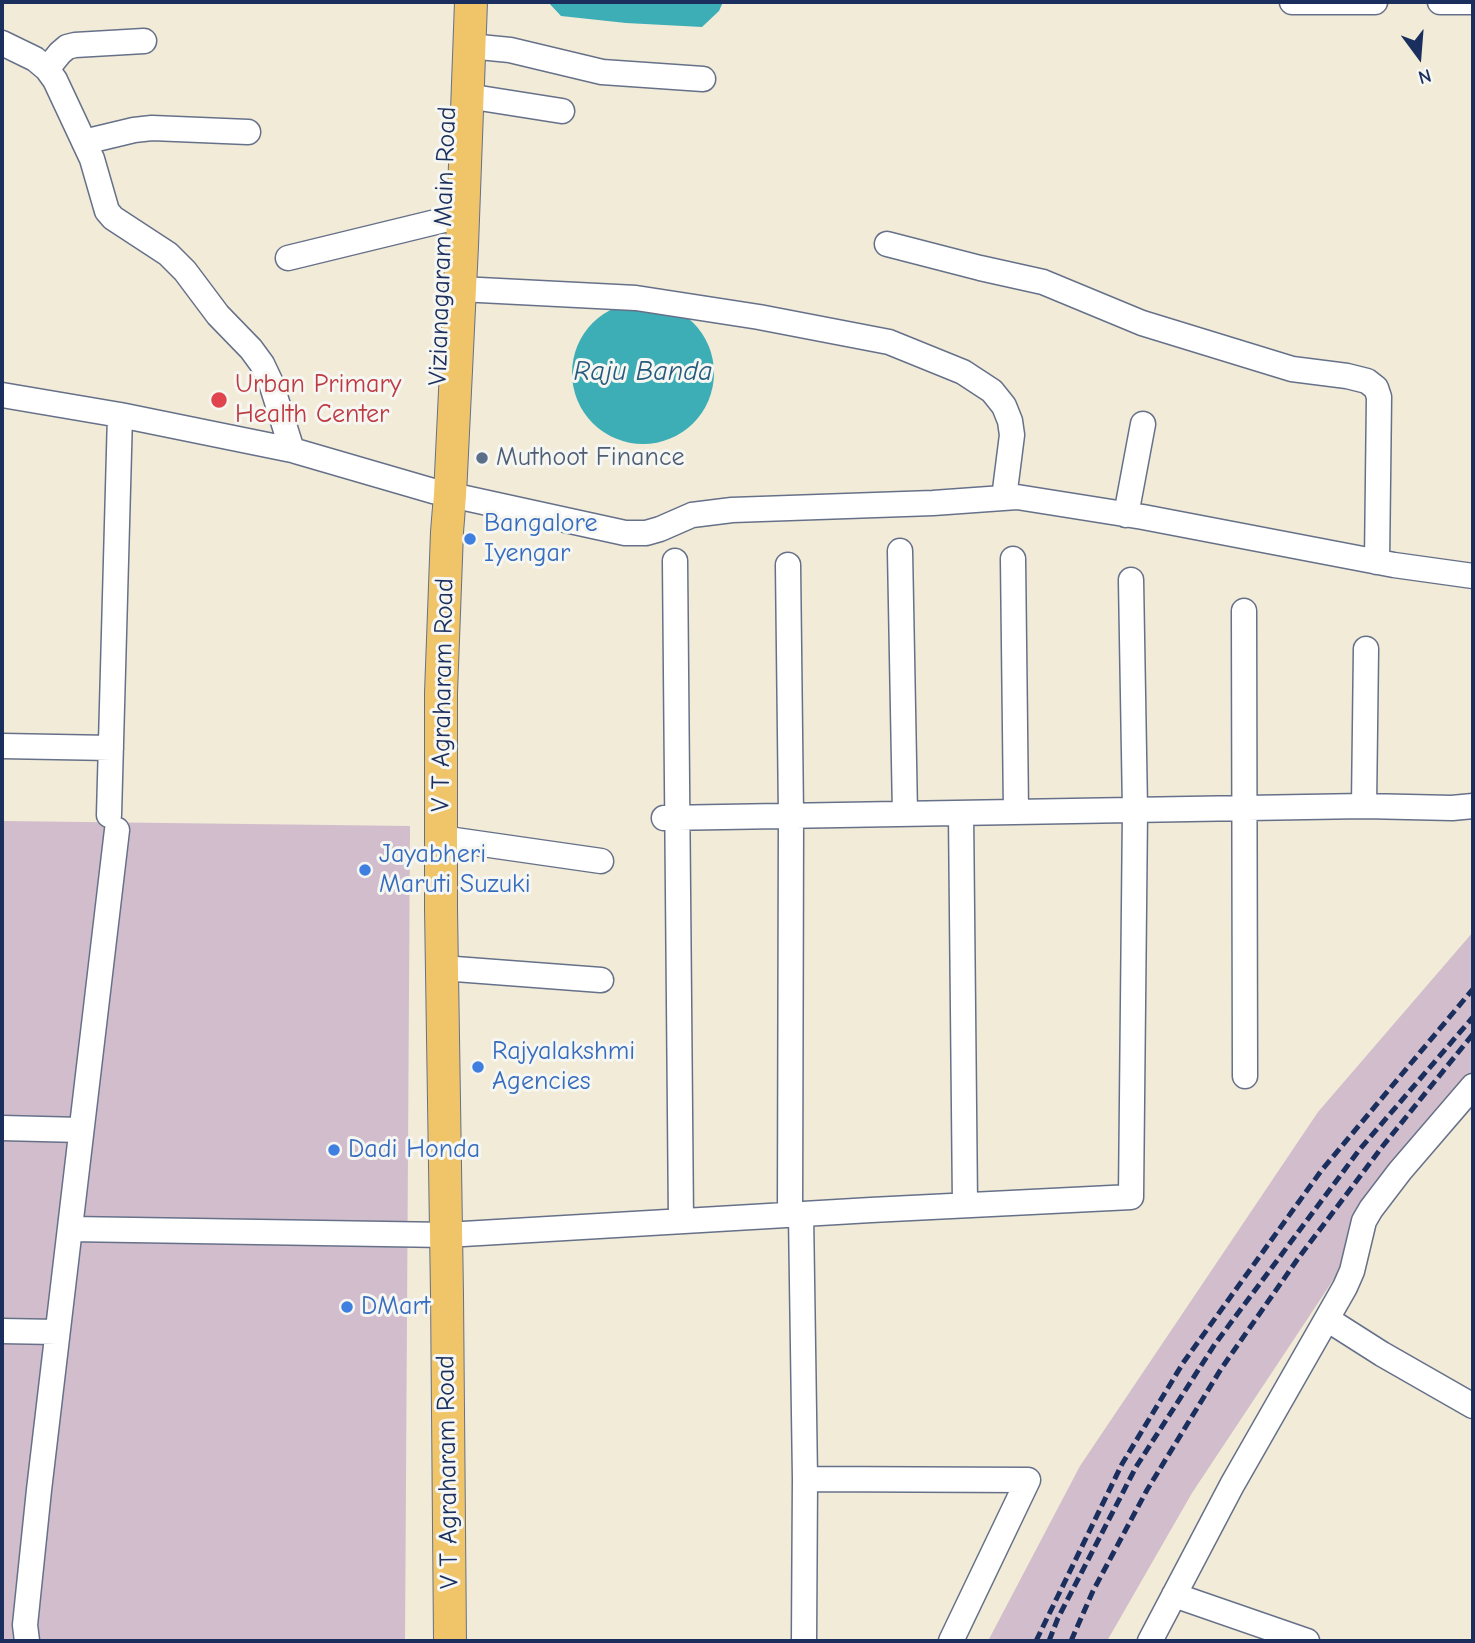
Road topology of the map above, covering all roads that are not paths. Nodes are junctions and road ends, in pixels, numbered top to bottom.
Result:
1 (452, 2) edge
2 (471, 2) edge
3 (1292, 2) edge
4 (1375, 2) edge
5 (1440, 2) edge
6 (1473, 2) edge
7 (144, 41) dead end
8 (2, 44) edge
9 (469, 46) junction
10 (47, 69) junction
11 (703, 79) dead end
12 (467, 96) junction
13 (562, 111) dead end
14 (248, 132) dead end
15 (84, 142) junction
16 (444, 220) junction
17 (887, 244) dead end
18 (288, 258) dead end
19 (460, 289) junction
20 (2, 395) edge
21 (120, 415) junction
22 (1143, 424) dead end
23 (292, 450) junction
24 (441, 493) junction
25 (1004, 498) junction
26 (1126, 515) junction
27 (900, 551) dead end
28 (1013, 559) dead end
29 (676, 561) dead end
30 (1377, 562) junction
31 (788, 565) dead end
32 (1473, 576) edge
33 (1131, 580) dead end
34 (1244, 611) dead end
35 (1366, 649) dead end
36 (2, 746) edge
37 (111, 748) junction
38 (1364, 806) junction
39 (1473, 806) edge
40 (1244, 808) junction
41 (1135, 810) junction
42 (1016, 812) junction
43 (961, 813) junction
44 (905, 814) junction
45 (791, 816) junction
46 (671, 818) junction
47 (441, 838) junction
48 (601, 861) dead end
49 (442, 968) junction
50 (601, 980) dead end
51 (1245, 1076) dead end
52 (1473, 1086) edge
53 (2, 1128) edge
54 (81, 1130) junction
55 (965, 1205) junction
56 (796, 1214) junction
57 (681, 1222) junction
58 (70, 1229) junction
59 (437, 1235) junction
60 (1326, 1319) junction
61 (2, 1331) edge
62 (57, 1332) junction
63 (1473, 1406) edge
64 (805, 1479) junction
65 (1174, 1595) junction
66 (27, 1641) edge
67 (429, 1641) edge
68 (450, 1641) edge
69 (804, 1641) edge
70 (951, 1641) edge
71 (1150, 1641) edge
72 (1307, 1641) edge

1 - 16 main road, Vizianagaram Main Road
2 - 9 main road, V T Agraharam Road
3 - 4 street
5 - 6 street
7 - 10 street
8 - 10 street
9 - 11 street
9 - 12 main road, V T Agraharam Road
10 - 15 street
12 - 13 street
12 - 19 main road, V T Agraharam Road
14 - 15 street
15 - 23 street
16 - 18 street
16 - 24 main road, Vizianagaram Main Road
17 - 30 street
19 - 24 main road, V T Agraharam Road
19 - 25 street
20 - 21 street
21 - 23 street
21 - 37 street
22 - 26 street
23 - 24 street
24 - 25 street
24 - 47 main road, V T Agraharam Road
24 - 59 main road, V T Agraharam Road
25 - 26 street
26 - 30 street
27 - 44 street
28 - 42 street
29 - 46 street
30 - 32 street
31 - 45 street
33 - 41 street
34 - 40 street
35 - 38 street
36 - 37 street
37 - 54 street
38 - 39 street
38 - 40 street
40 - 41 street
40 - 51 street
41 - 42 street
41 - 55 street
42 - 43 street
43 - 44 street
43 - 55 street
44 - 45 street
45 - 46 street
45 - 56 street
46 - 57 street
47 - 48 street
47 - 49 main road, V T Agraharam Road
49 - 50 street
49 - 59 main road, V T Agraharam Road
52 - 60 street
53 - 54 street
54 - 58 street
55 - 56 street
56 - 57 street
56 - 64 street
57 - 59 street
58 - 59 street
58 - 62 street
59 - 67 main road, V T Agraharam Road
59 - 68 main road, V T Agraharam Road
60 - 63 street
60 - 65 street
61 - 62 street
62 - 66 street
64 - 69 street
64 - 70 street
65 - 71 street
65 - 72 street

